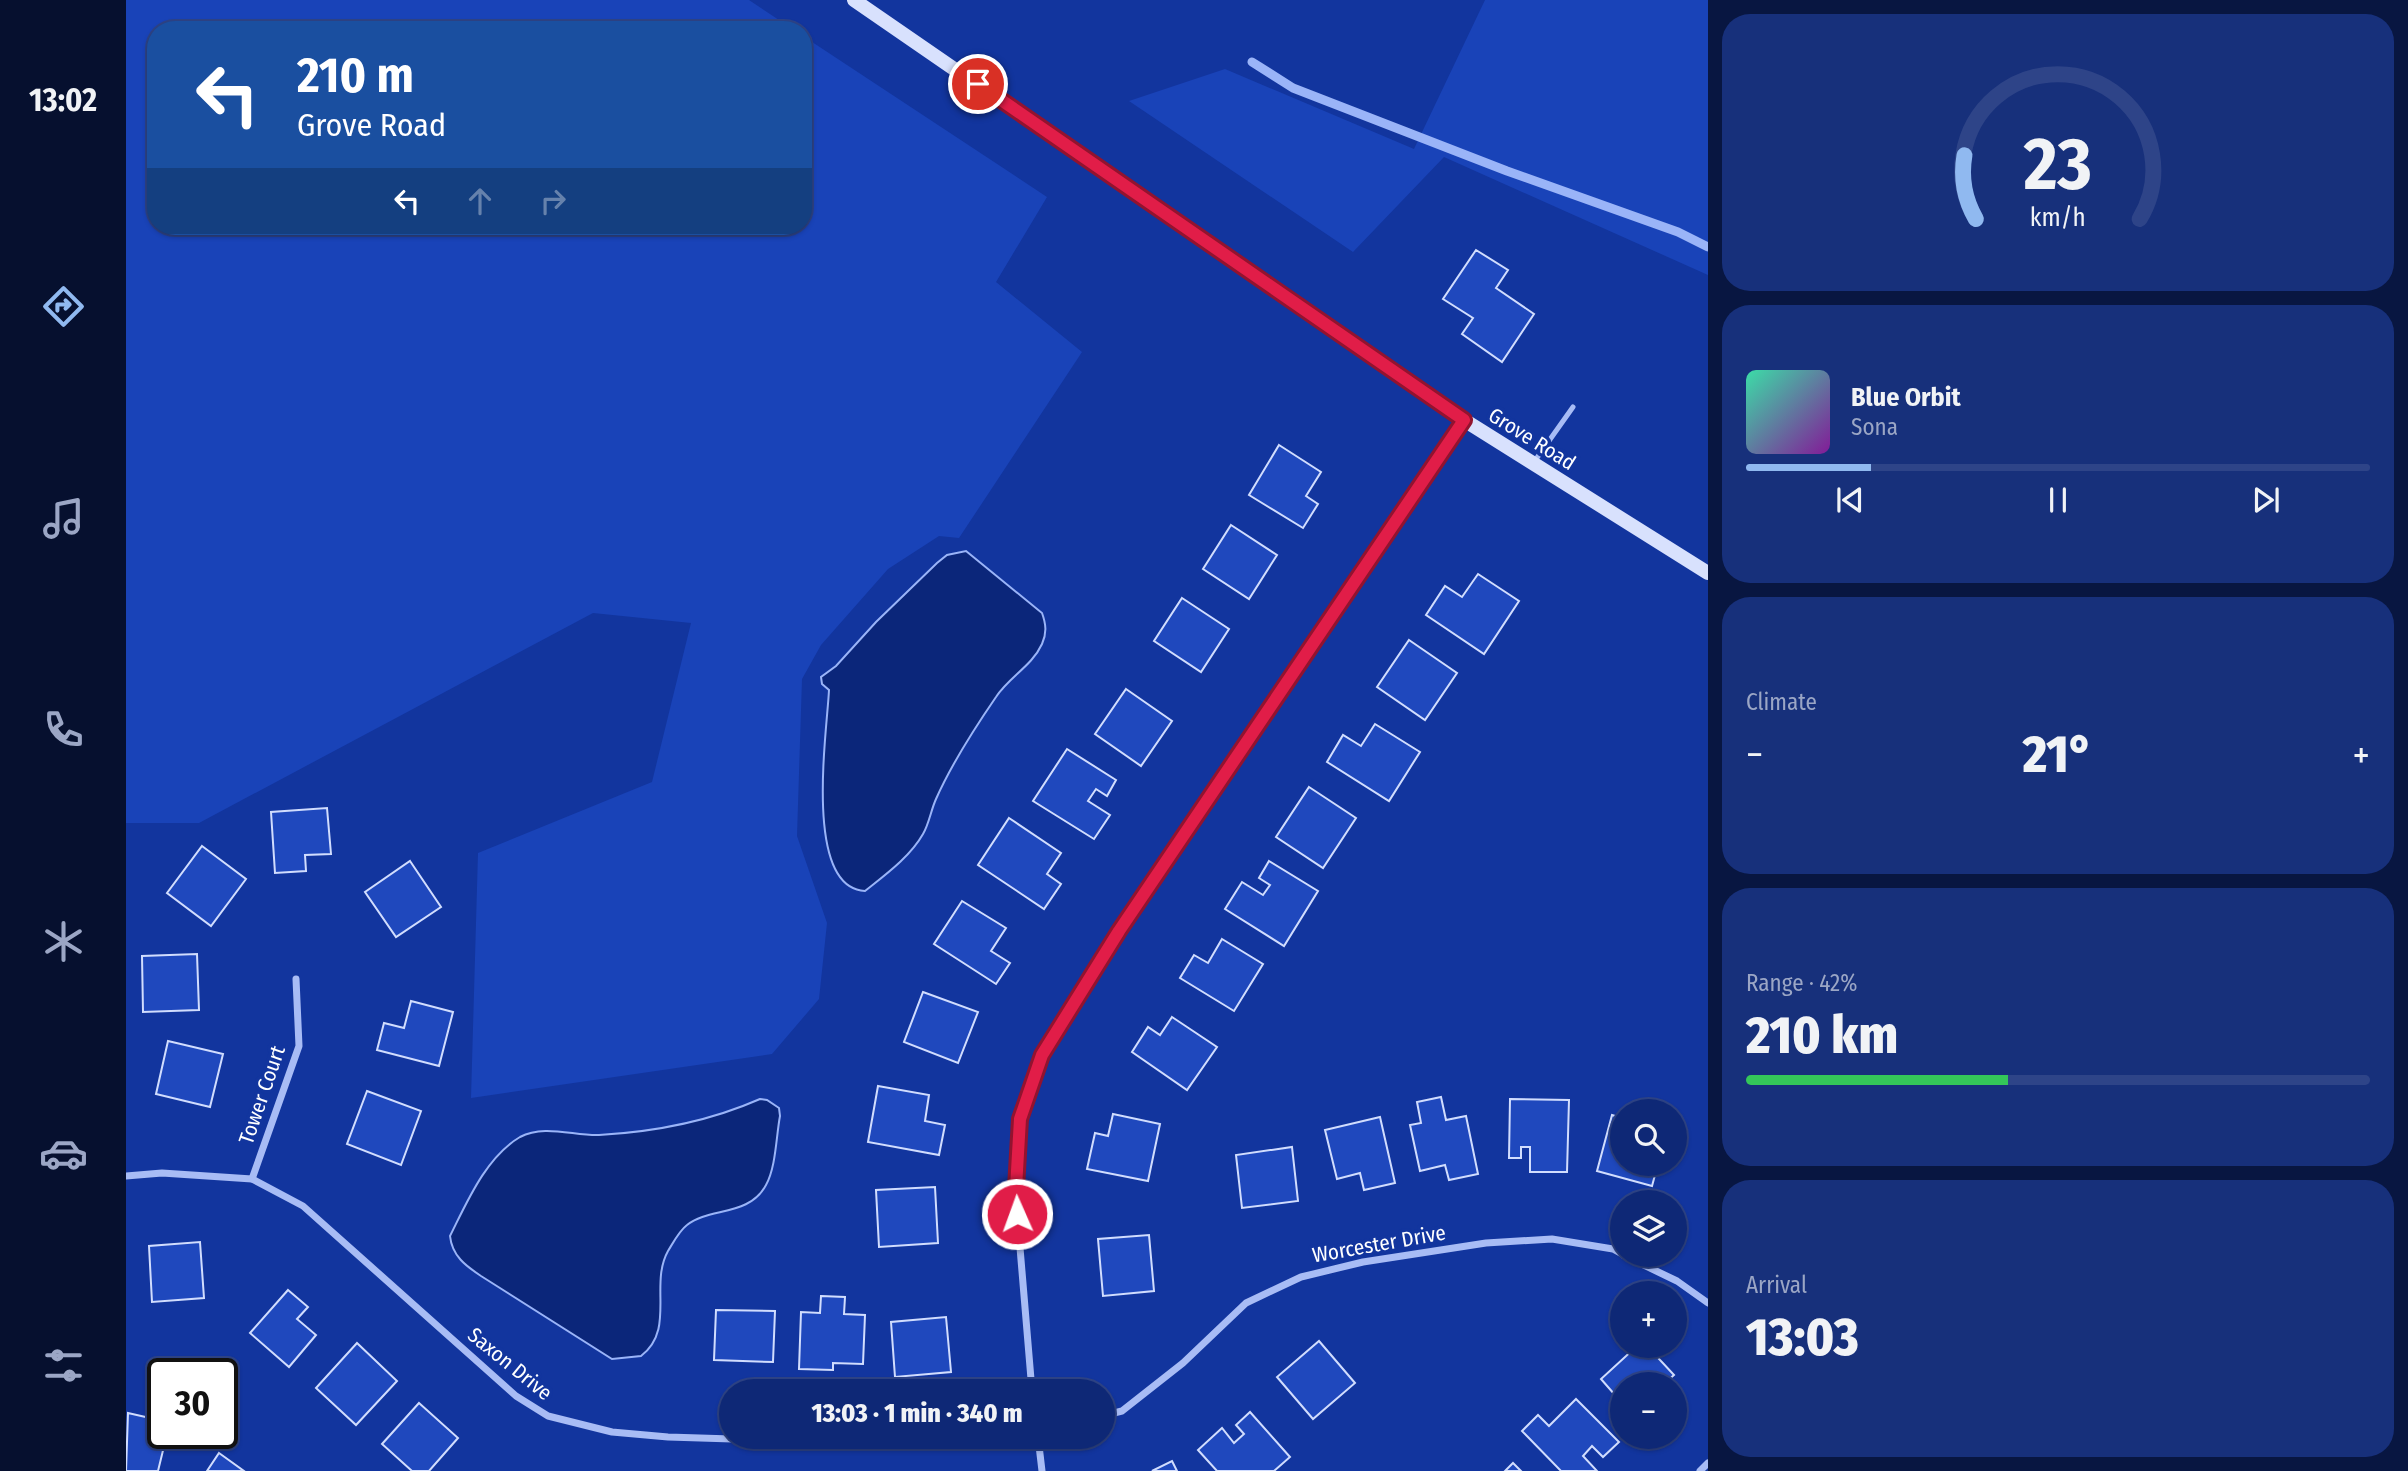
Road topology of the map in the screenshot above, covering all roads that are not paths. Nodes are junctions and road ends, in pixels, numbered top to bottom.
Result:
1 (854, 0) edge
2 (1573, 407) dead end
3 (1464, 420) junction
4 (1532, 464) junction
5 (1708, 573) edge
6 (296, 979) dead end
7 (126, 1176) edge
8 (253, 1178) junction
9 (1610, 1249) edge
10 (1649, 1267) edge
11 (1708, 1303) edge
12 (1031, 1379) edge
13 (1115, 1413) edge
14 (719, 1438) edge
15 (1039, 1449) edge
16 (1708, 1463) edge
17 (1042, 1471) edge
18 (1700, 1471) edge

1 - 3 main road, Grove Road
2 - 4 lane
3 - 4 main road, Grove Road
3 - 12 street
4 - 5 main road, Grove Road
6 - 8 street, Tower Court
7 - 8 street, Saxon Drive
8 - 14 street, Saxon Drive
9 - 13 street, Worcester Drive
10 - 11 street, Worcester Drive
15 - 17 street
16 - 18 street

